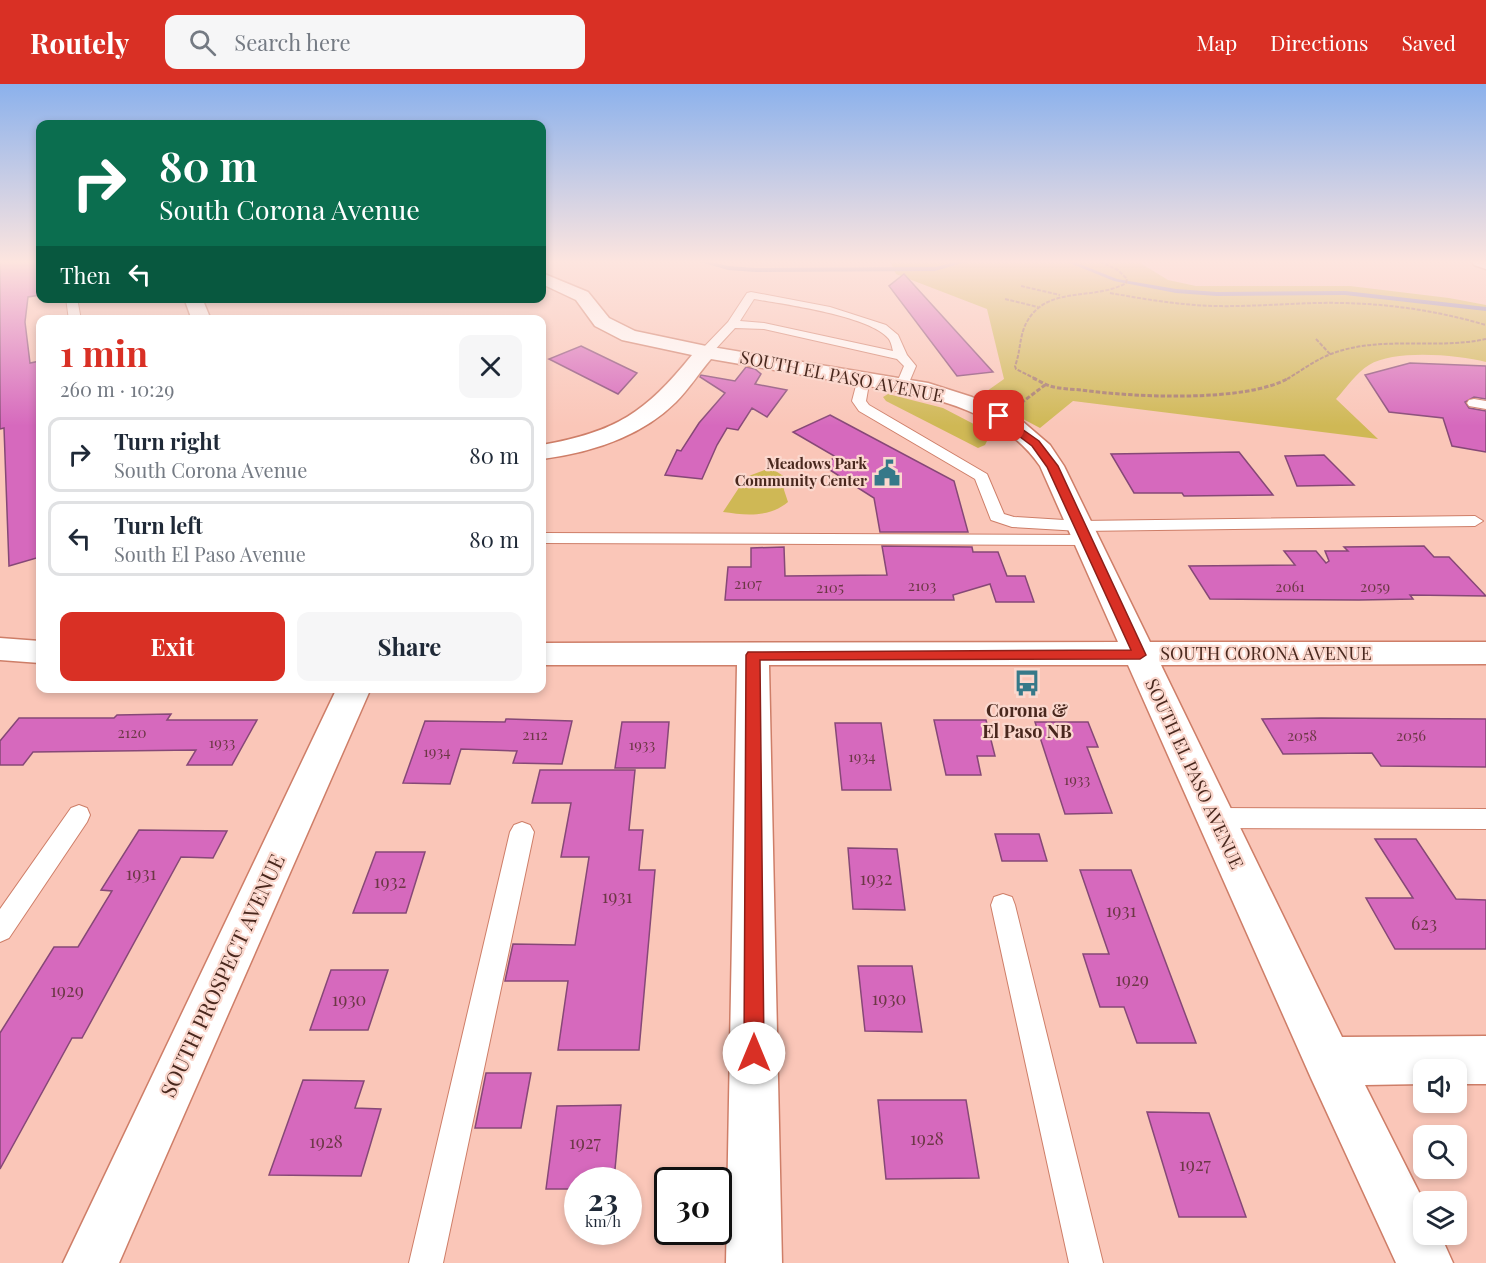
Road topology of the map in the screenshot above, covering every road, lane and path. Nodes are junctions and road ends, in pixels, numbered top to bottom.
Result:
1 (600, 316) edge
2 (737, 316) edge
3 (847, 316) edge
4 (1031, 316) edge
5 (1457, 316) edge
6 (732, 324) junction
7 (1486, 327) edge
8 (1316, 339) dead end
9 (1486, 339) edge
10 (706, 352) junction
11 (1330, 354) junction
12 (902, 371) junction
13 (864, 378) junction
14 (1045, 385) junction
15 (1020, 403) dead end
16 (546, 451) edge
17 (1475, 521) dead end
18 (1083, 533) junction
19 (546, 538) edge
20 (0, 649) edge
21 (36, 652) edge
22 (1486, 653) edge
23 (546, 654) edge
24 (753, 655) junction
25 (1140, 655) junction
26 (352, 693) edge
27 (79, 815) dead end
28 (1215, 818) junction
29 (1486, 819) edge
30 (522, 832) dead end
31 (1003, 905) dead end
32 (0, 930) edge
33 (1486, 1060) edge
34 (1328, 1061) junction
35 (91, 1263) edge
36 (426, 1263) edge
37 (754, 1263) edge
38 (1086, 1263) edge
39 (1425, 1263) edge

1 - 10 street, SOUTH EL PASO AVENUE
2 - 6 lane
3 - 12 lane
4 - 14 path
5 - 7 path
6 - 10 lane
6 - 12 lane
8 - 11 path
9 - 11 path
10 - 13 street, SOUTH EL PASO AVENUE
10 - 16 street
11 - 14 path
12 - 13 street, SOUTH EL PASO AVENUE
12 - 18 street, SOUTH EL PASO AVENUE
13 - 18 lane
14 - 15 path
17 - 18 lane
18 - 19 lane
18 - 25 street, SOUTH EL PASO AVENUE
20 - 21 street
22 - 25 street, SOUTH CORONA AVENUE
23 - 24 street, SOUTH CORONA AVENUE
24 - 25 street, SOUTH CORONA AVENUE
24 - 37 street
25 - 28 street, SOUTH EL PASO AVENUE
26 - 35 street, SOUTH PROSPECT AVENUE
27 - 32 lane
28 - 29 lane
28 - 34 street, SOUTH EL PASO AVENUE
30 - 36 lane
31 - 38 lane
33 - 34 street
34 - 39 street, SOUTH EL PASO AVENUE

